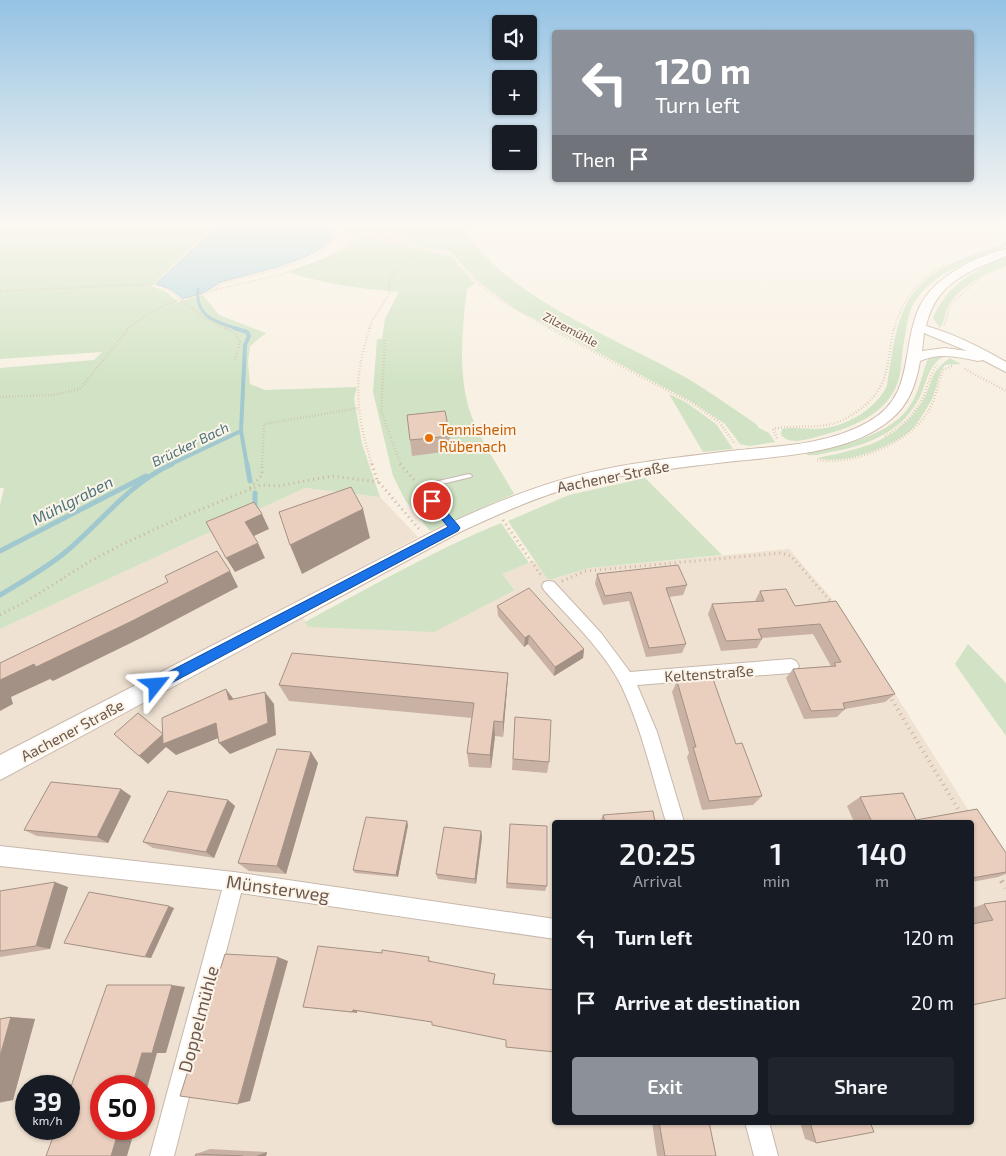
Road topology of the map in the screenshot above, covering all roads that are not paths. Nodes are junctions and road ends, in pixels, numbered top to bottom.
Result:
1 (954, 277) edge
2 (919, 328) junction
3 (978, 357) junction
4 (914, 359) junction
5 (1004, 367) edge
6 (469, 476) dead end
7 (454, 528) junction
8 (549, 586) road end
9 (791, 666) dead end
10 (626, 679) junction
11 (0, 768) edge
12 (674, 820) edge
13 (0, 856) edge
14 (234, 882) junction
15 (552, 929) edge
16 (758, 1125) edge
17 (162, 1156) edge
18 (766, 1156) edge

1 - 2 main road, Aachener Straße
2 - 3 main road
2 - 4 main road, Aachener Straße
2 - 5 main road
3 - 4 main road
3 - 5 main road
4 - 7 main road, Aachener Straße
6 - 7 lane
7 - 11 main road, Aachener Straße
8 - 10 street
9 - 10 street, Keltenstraße
10 - 12 street
13 - 14 street, Münsterweg
14 - 15 street, Münsterweg
14 - 17 street, Doppelmühle
16 - 18 street

